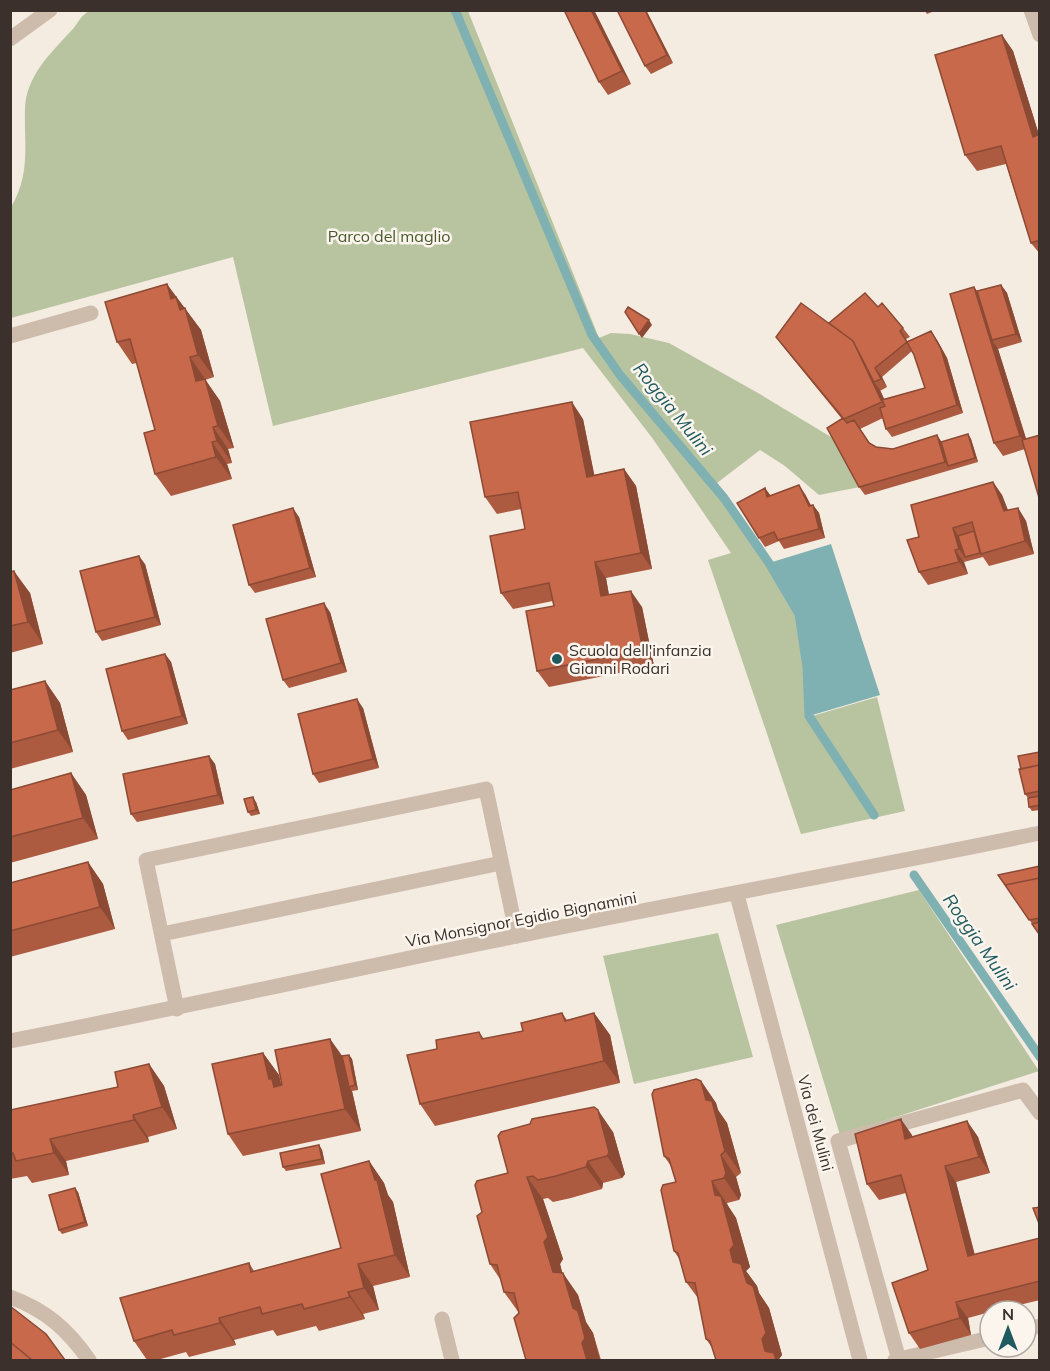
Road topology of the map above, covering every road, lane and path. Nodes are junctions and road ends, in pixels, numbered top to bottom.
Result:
1 (51, 10) edge
2 (1031, 10) edge
3 (1040, 35) edge
4 (10, 39) edge
5 (92, 313) dead end
6 (10, 336) edge
7 (1040, 833) edge
8 (501, 863) junction
9 (737, 895) junction
10 (162, 934) junction
11 (517, 936) junction
12 (177, 1009) junction
13 (10, 1041) edge
14 (1040, 1113) edge
15 (10, 1297) edge
16 (442, 1319) dead end
17 (978, 1341) edge
18 (90, 1360) edge
19 (452, 1360) edge
20 (860, 1360) edge
21 (897, 1360) edge

1 - 4 street
2 - 3 street
5 - 6 street
7 - 9 street, Via Monsignor Egidio Bignamini
8 - 10 street
8 - 10 street
8 - 11 street
9 - 11 street, Via Monsignor Egidio Bignamini
9 - 20 street, Via dei Mulini
10 - 12 street
11 - 12 street, Via Monsignor Egidio Bignamini
12 - 13 street, Via Monsignor Egidio Bignamini
14 - 21 street
15 - 18 street
16 - 19 street
17 - 21 street

